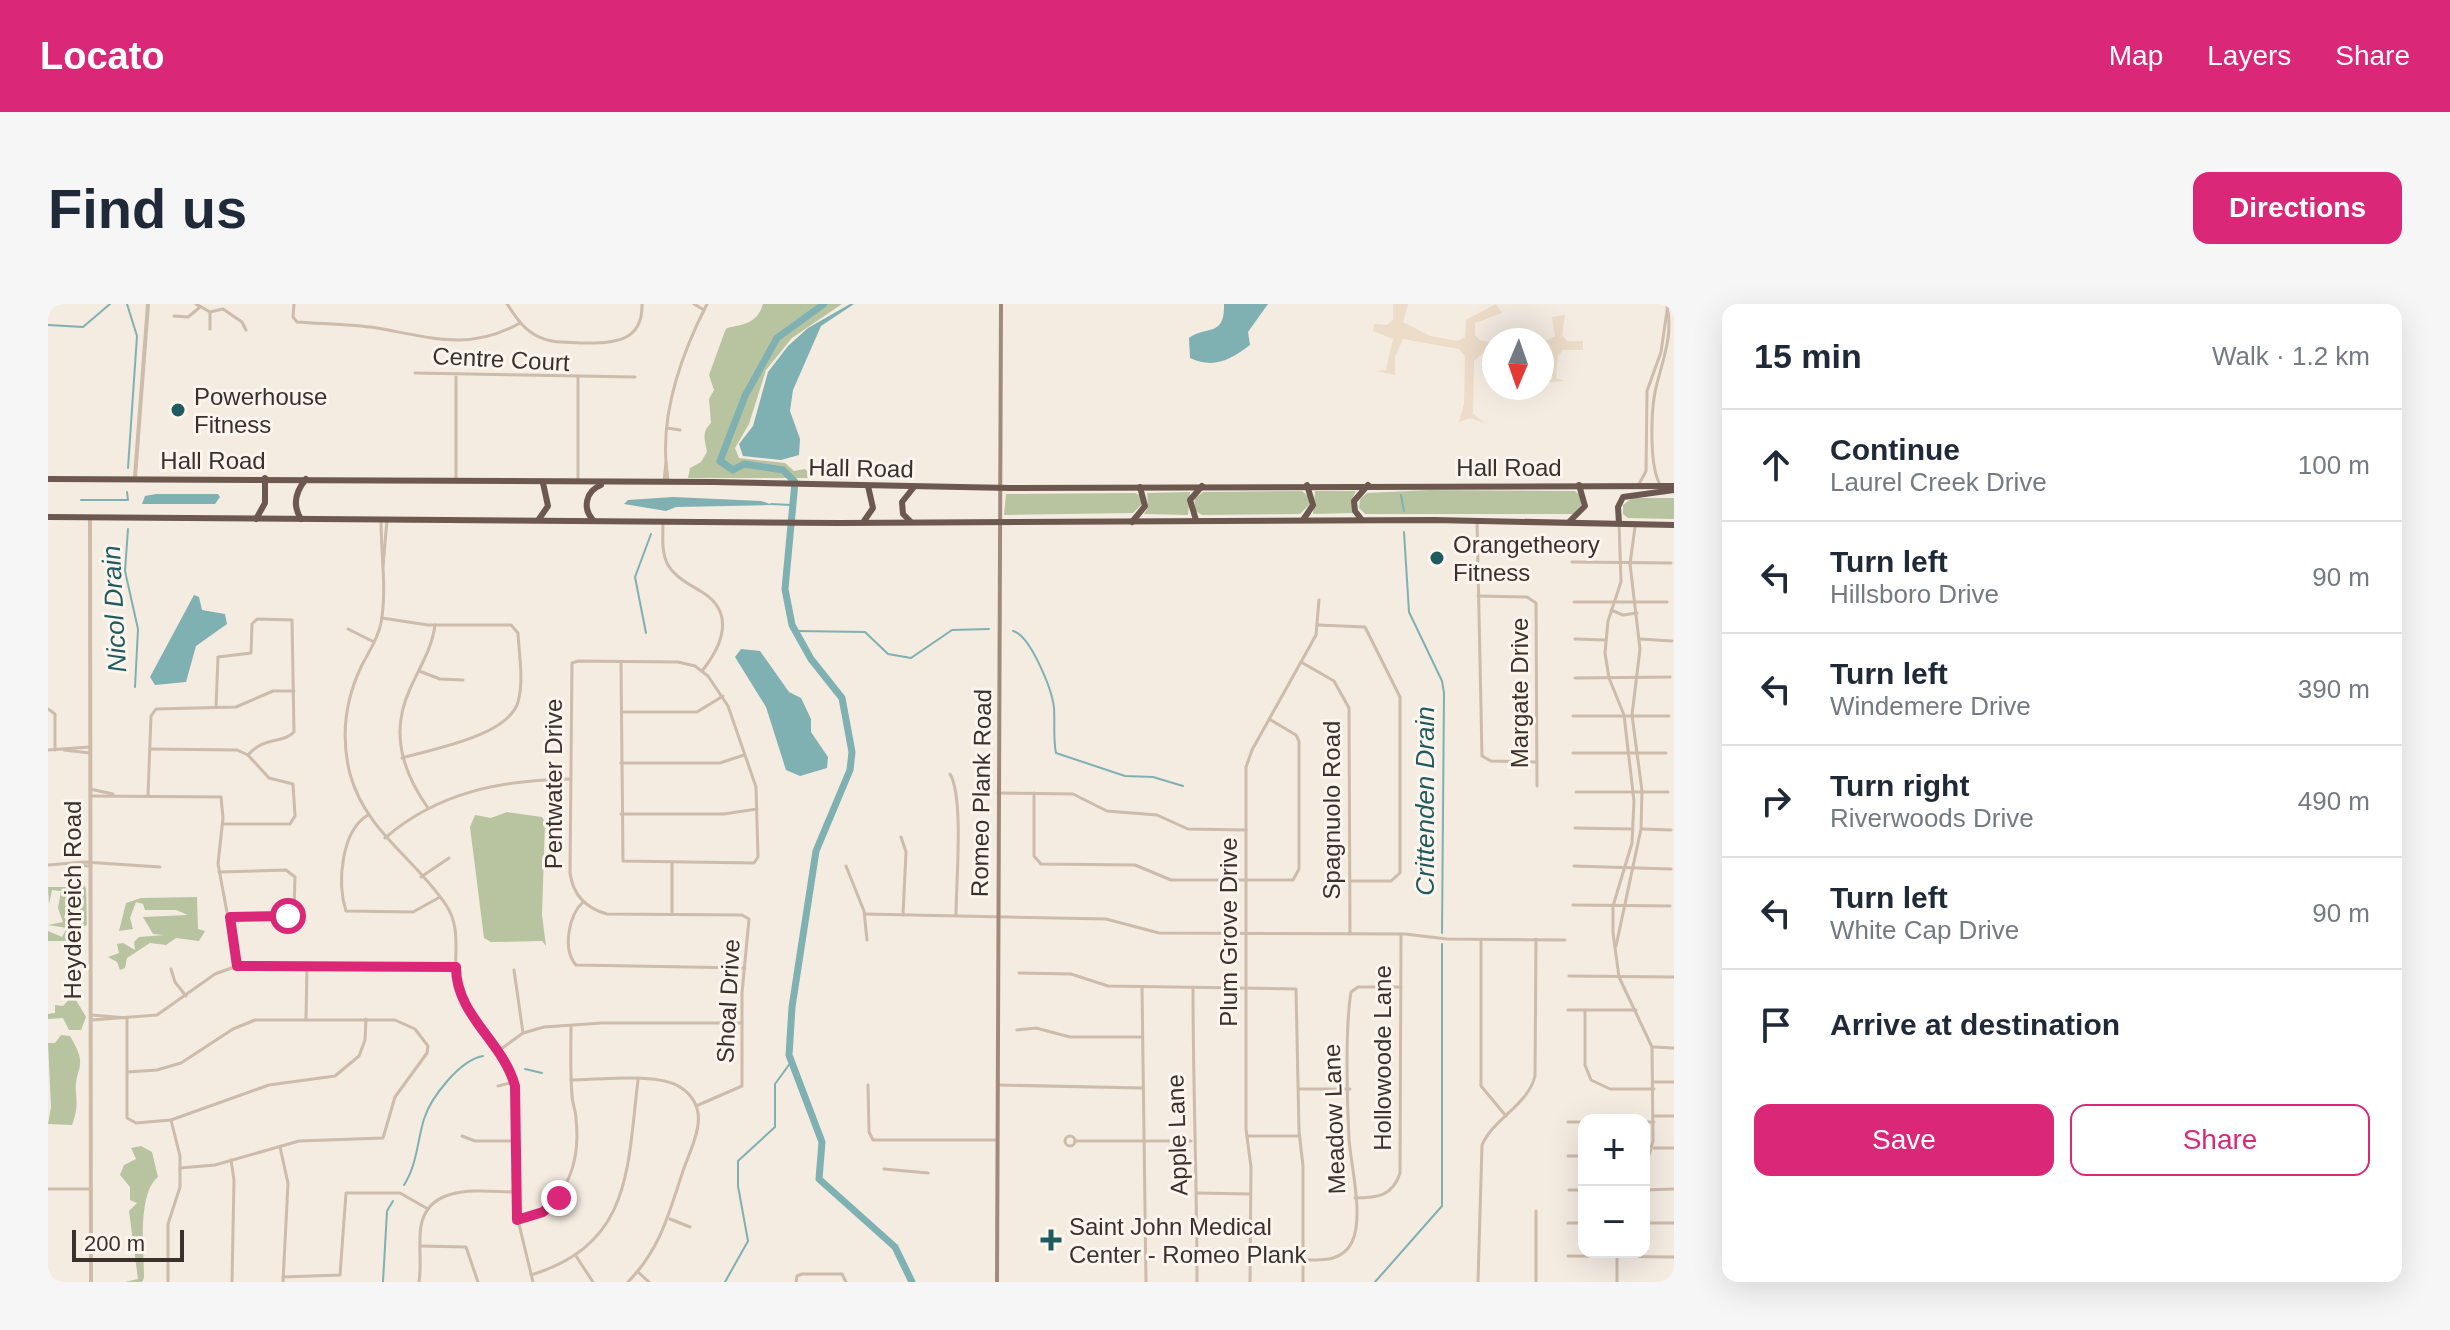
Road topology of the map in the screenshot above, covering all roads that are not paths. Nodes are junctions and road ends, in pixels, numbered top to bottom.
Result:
1 (148, 304) edge
2 (227, 304) edge
3 (294, 304) edge
4 (507, 304) edge
5 (642, 304) edge
6 (694, 304) edge
7 (707, 304) edge
8 (1001, 304) edge
9 (1668, 305) edge
10 (197, 306) edge
11 (223, 309) junction
12 (704, 310) junction
13 (210, 312) junction
14 (174, 316) dead end
15 (520, 323) junction
16 (210, 329) dead end
17 (246, 330) dead end
18 (415, 373) dead end
19 (456, 375) junction
20 (578, 376) junction
21 (635, 377) dead end
22 (667, 428) junction
23 (680, 430) dead end
24 (135, 477) junction
25 (265, 478) junction
26 (48, 479) edge
27 (306, 479) junction
28 (456, 481) junction
29 (666, 482) junction
30 (543, 483) junction
31 (578, 483) junction
32 (604, 483) junction
33 (1307, 485) junction
34 (1368, 485) junction
35 (1579, 485) junction
36 (868, 486) junction
37 (1202, 486) junction
38 (1638, 486) junction
39 (1661, 486) junction
40 (914, 487) junction
41 (1140, 487) junction
42 (999, 488) junction
43 (1674, 488) edge
44 (48, 517) edge
45 (90, 518) junction
46 (256, 519) junction
47 (301, 519) junction
48 (384, 520) junction
49 (539, 520) junction
50 (593, 520) junction
51 (1303, 520) junction
52 (1362, 520) junction
53 (1477, 520) junction
54 (1196, 521) junction
55 (663, 522) junction
56 (911, 522) junction
57 (1132, 522) junction
58 (1568, 522) junction
59 (861, 523) junction
60 (999, 523) junction
61 (1619, 523) junction
62 (1638, 524) junction
63 (1674, 525) edge
64 (380, 549) junction
65 (387, 550) junction
66 (1572, 562) dead end
67 (1621, 563) junction
68 (1671, 563) dead end
69 (1630, 564) junction
70 (383, 566) junction
71 (1478, 596) junction
72 (1319, 600) dead end
73 (1615, 600) junction
74 (1574, 602) dead end
75 (1634, 602) junction
76 (1667, 602) dead end
77 (1611, 610) junction
78 (1637, 613) junction
79 (382, 618) junction
80 (435, 625) junction
81 (1318, 625) junction
82 (348, 629) dead end
83 (1575, 639) dead end
84 (1640, 639) junction
85 (1605, 640) junction
86 (1672, 641) dead end
87 (374, 642) junction
88 (621, 662) junction
89 (1301, 662) junction
90 (419, 671) junction
91 (702, 671) junction
92 (1635, 677) junction
93 (1670, 677) dead end
94 (1575, 678) dead end
95 (1609, 678) junction
96 (463, 680) dead end
97 (294, 691) junction
98 (723, 696) junction
99 (216, 707) junction
100 (50, 710) edge
101 (622, 712) junction
102 (1624, 715) junction
103 (1632, 715) junction
104 (1573, 716) dead end
105 (1669, 716) dead end
106 (1269, 719) junction
107 (150, 749) junction
108 (48, 750) edge
109 (55, 750) junction
110 (90, 750) junction
111 (1573, 753) dead end
112 (1629, 753) junction
113 (1666, 753) dead end
114 (1636, 754) junction
115 (248, 755) junction
116 (746, 755) junction
117 (402, 758) junction
118 (1537, 762) junction
119 (621, 763) junction
120 (950, 774) dead end
121 (570, 779) junction
122 (1537, 786) dead end
123 (1633, 791) junction
124 (1642, 791) junction
125 (1576, 792) dead end
126 (1668, 792) dead end
127 (90, 793) junction
128 (997, 793) junction
129 (1034, 793) junction
130 (148, 795) junction
131 (428, 808) junction
132 (758, 809) junction
133 (621, 814) junction
134 (368, 815) junction
135 (223, 824) junction
136 (1575, 828) dead end
137 (1633, 829) junction
138 (1641, 829) junction
139 (1246, 830) junction
140 (1671, 830) dead end
141 (901, 837) dead end
142 (385, 838) junction
143 (449, 858) dead end
144 (672, 863) junction
145 (48, 865) edge
146 (90, 865) junction
147 (846, 866) dead end
148 (1574, 866) dead end
149 (160, 867) dead end
150 (1625, 867) junction
151 (1634, 867) junction
152 (1671, 869) dead end
153 (219, 872) junction
154 (421, 877) junction
155 (1246, 880) junction
156 (1350, 881) junction
157 (440, 897) junction
158 (583, 902) junction
159 (1573, 905) dead end
160 (1622, 905) junction
161 (1613, 906) junction
162 (1670, 906) dead end
163 (672, 914) junction
164 (865, 914) junction
165 (903, 915) junction
166 (956, 915) junction
167 (230, 917) junction
168 (997, 917) junction
169 (1246, 933) junction
170 (1350, 934) junction
171 (1401, 934) junction
172 (1481, 939) junction
173 (1536, 939) junction
174 (867, 940) dead end
175 (1565, 940) dead end
176 (1615, 954) junction
177 (237, 966) junction
178 (307, 966) junction
179 (456, 967) junction
180 (745, 968) junction
181 (171, 969) dead end
182 (514, 970) dead end
183 (1019, 973) dead end
184 (1569, 976) dead end
185 (1619, 977) junction
186 (1674, 977) edge
187 (1142, 987) junction
188 (1193, 987) junction
189 (1246, 987) junction
190 (1401, 987) junction
191 (186, 996) junction
192 (1568, 1010) dead end
193 (1585, 1010) junction
194 (1636, 1010) junction
195 (90, 1017) junction
196 (127, 1018) junction
197 (306, 1019) junction
198 (366, 1019) junction
199 (742, 1023) junction
200 (571, 1026) junction
201 (1017, 1030) dead end
202 (523, 1033) junction
203 (1142, 1037) junction
204 (1652, 1047) junction
205 (1674, 1048) edge
206 (497, 1052) junction
207 (127, 1072) junction
208 (571, 1080) junction
209 (638, 1080) junction
210 (514, 1082) junction
211 (1654, 1082) junction
212 (1674, 1082) edge
213 (868, 1085) dead end
214 (997, 1085) junction
215 (498, 1086) dead end
216 (1142, 1088) junction
217 (1299, 1089) junction
218 (1350, 1089) junction
219 (1654, 1089) junction
220 (696, 1106) junction
221 (1506, 1116) junction
222 (1654, 1116) junction
223 (1674, 1116) edge
224 (171, 1120) junction
225 (1568, 1122) dead end
226 (1578, 1122) edge
227 (1650, 1122) edge
228 (1654, 1122) junction
229 (462, 1136) dead end
230 (1246, 1136) junction
231 (1299, 1136) junction
232 (997, 1140) junction
233 (516, 1141) junction
234 (1075, 1141) dead end
235 (1142, 1141) junction
236 (1192, 1141) junction
237 (279, 1145) junction
238 (1652, 1148) junction
239 (1674, 1148) edge
240 (1568, 1156) dead end
241 (1578, 1156) edge
242 (1650, 1156) edge
243 (231, 1160) junction
244 (180, 1168) junction
245 (884, 1169) dead end
246 (928, 1173) dead end
247 (48, 1189) edge
248 (90, 1189) junction
249 (1674, 1189) edge
250 (1569, 1190) dead end
251 (1578, 1190) edge
252 (1650, 1190) edge
253 (516, 1192) junction
254 (1197, 1193) junction
255 (1251, 1194) junction
256 (1355, 1198) junction
257 (428, 1209) junction
258 (1536, 1211) dead end
259 (670, 1219) junction
260 (517, 1220) junction
261 (1568, 1223) dead end
262 (1578, 1223) edge
263 (1650, 1223) edge
264 (1674, 1223) edge
265 (690, 1227) dead end
266 (420, 1246) junction
267 (576, 1256) junction
268 (1568, 1256) dead end
269 (1578, 1256) edge
270 (1650, 1256) edge
271 (1674, 1257) edge
272 (1617, 1258) edge
273 (1303, 1260) junction
274 (638, 1272) junction
275 (531, 1275) junction
276 (283, 1279) edge
277 (91, 1282) edge
278 (168, 1282) edge
279 (232, 1282) edge
280 (419, 1282) edge
281 (478, 1282) edge
282 (533, 1282) edge
283 (593, 1282) edge
284 (628, 1282) edge
285 (649, 1282) edge
286 (796, 1282) edge
287 (846, 1282) edge
288 (997, 1282) edge
289 (1146, 1282) edge
290 (1197, 1282) edge
291 (1250, 1282) edge
292 (1303, 1282) edge
293 (1478, 1282) edge
294 (1536, 1282) edge
295 (1617, 1282) edge

1 - 24 street
2 - 11 street
3 - 15 street
4 - 15 street
5 - 15 street
6 - 12 street
7 - 12 street
8 - 42 main road, Romeo Plank Road
9 - 38 street
9 - 39 street
10 - 13 street
10 - 14 street
11 - 13 street
11 - 17 street
12 - 22 street
13 - 16 street
18 - 19 street, Centre Court
19 - 20 street, Centre Court
19 - 28 street
20 - 21 street
20 - 31 street, Centre Court
22 - 23 street
22 - 29 street
24 - 25 highway, Hall Road
24 - 26 highway, Hall Road
25 - 27 highway, Hall Road
25 - 46 highway
27 - 28 highway, Hall Road
27 - 47 highway
28 - 30 highway, Hall Road
29 - 32 highway, Hall Road
29 - 36 highway, Hall Road
30 - 31 highway, Hall Road
30 - 49 highway
31 - 32 highway, Hall Road
32 - 50 highway
33 - 34 highway, Hall Road
33 - 37 highway, Hall Road
33 - 51 highway
34 - 35 highway, Hall Road
34 - 52 highway
35 - 38 highway, Hall Road
35 - 58 highway
36 - 40 highway, Hall Road
36 - 59 highway
37 - 41 highway, Hall Road
37 - 54 highway
38 - 39 highway, Hall Road
39 - 43 highway, Hall Road
40 - 42 highway, Hall Road
40 - 56 highway
41 - 42 highway, Hall Road
41 - 57 highway
42 - 60 main road, Romeo Plank Road
43 - 61 highway
44 - 45 highway
45 - 46 highway
45 - 110 street, Heydenreich Road
46 - 47 highway
47 - 48 highway
48 - 49 highway
48 - 64 street
48 - 65 street
49 - 50 highway
50 - 55 highway
51 - 52 highway
51 - 54 highway
52 - 53 highway
53 - 58 highway
53 - 71 street
54 - 57 highway
55 - 59 highway
55 - 91 street
56 - 59 highway
56 - 60 highway
57 - 60 highway
58 - 61 highway
60 - 128 main road, Romeo Plank Road
61 - 62 highway
61 - 67 street
62 - 63 highway
62 - 69 street
64 - 65 street
64 - 70 street
65 - 70 street
66 - 67 street
67 - 69 street
67 - 73 street
68 - 69 street
69 - 75 street
70 - 79 street
71 - 118 street
71 - 118 street, Margate Drive
72 - 81 street, Plum Grove Drive
73 - 74 street
73 - 75 street
73 - 77 street
75 - 76 street
75 - 78 street
77 - 78 street
77 - 85 street
78 - 84 street
79 - 80 street
79 - 87 street
80 - 90 street
80 - 117 street
81 - 89 street, Plum Grove Drive
81 - 156 street
82 - 87 street
83 - 85 street
84 - 86 street
84 - 92 street
85 - 95 street
87 - 134 street
88 - 91 street
88 - 101 street
88 - 121 street, Pentwater Drive
89 - 106 street, Plum Grove Drive
89 - 156 street, Spagnuolo Road
90 - 96 street
90 - 117 street
91 - 98 street
92 - 93 street
92 - 95 street
92 - 103 street
94 - 95 street
95 - 102 street
97 - 99 street
97 - 99 street
97 - 115 street
98 - 101 street
98 - 116 street
99 - 107 street
100 - 109 street
101 - 119 street
102 - 103 street
102 - 104 street
102 - 112 street
103 - 105 street
103 - 114 street
106 - 139 street, Plum Grove Drive
106 - 155 street
107 - 115 street
107 - 130 street
108 - 109 street
109 - 110 street
110 - 127 street, Heydenreich Road
111 - 112 street
112 - 114 street
112 - 123 street
113 - 114 street
114 - 124 street
115 - 135 street
116 - 119 street
116 - 132 street
117 - 131 street
118 - 122 street, Margate Drive
119 - 133 street
120 - 166 street
121 - 131 street
121 - 158 street, Pentwater Drive
123 - 124 street
123 - 125 street
123 - 137 street
124 - 126 street
124 - 138 street
127 - 130 street
127 - 146 street, Heydenreich Road
128 - 129 street
128 - 168 main road, Romeo Plank Road
129 - 139 street
129 - 155 street
130 - 135 street
131 - 142 street
132 - 133 street
132 - 144 street
133 - 144 street
134 - 142 street
134 - 157 street
135 - 153 street
136 - 137 street
137 - 138 street
137 - 150 street
138 - 140 street
138 - 151 street
139 - 155 street, Plum Grove Drive
141 - 165 street
142 - 154 street
143 - 154 street
144 - 163 street
145 - 146 street
146 - 149 street
146 - 195 street, Heydenreich Road
147 - 164 street
148 - 150 street
150 - 151 street
150 - 161 street
151 - 152 street
151 - 160 street
153 - 167 street
153 - 167 street
154 - 157 street
155 - 169 street, Plum Grove Drive
156 - 170 street, Spagnuolo Road
157 - 179 street
158 - 163 street
158 - 180 street
159 - 161 street
160 - 161 street
160 - 162 street
160 - 176 street
161 - 176 street
163 - 180 street, Shoal Drive
164 - 165 street
164 - 174 street
165 - 166 street
166 - 168 street
167 - 177 street
168 - 169 street
168 - 214 main road, Romeo Plank Road
169 - 170 street
169 - 189 street, Plum Grove Drive
170 - 171 street
171 - 172 street
171 - 190 street, Hollowoode Lane
172 - 173 street
172 - 221 street
173 - 175 street
173 - 221 street
176 - 185 street
177 - 178 street
177 - 191 street
178 - 179 street
178 - 197 street
179 - 206 street
180 - 199 street, Shoal Drive
181 - 191 street
182 - 202 street
183 - 187 street
184 - 185 street
185 - 186 street
185 - 194 street
187 - 188 street
187 - 203 street
188 - 189 street
188 - 236 street, Apple Lane
189 - 217 street
189 - 230 street, Plum Grove Drive
190 - 218 street, Meadow Lane
190 - 256 street, Hollowoode Lane
191 - 196 street
192 - 193 street
193 - 194 street
193 - 219 street
194 - 204 street
195 - 196 street
195 - 248 street, Heydenreich Road
196 - 207 street
197 - 198 street
197 - 207 street
198 - 224 street
198 - 237 street
199 - 200 street
199 - 220 street, Shoal Drive
200 - 202 street
200 - 208 street
201 - 203 street
202 - 206 street
203 - 216 street
204 - 205 street
204 - 211 street
206 - 210 street
207 - 224 street
208 - 209 street
208 - 260 street
209 - 220 street
209 - 267 street
210 - 215 street
210 - 233 street
211 - 212 street
211 - 219 street
213 - 232 street
214 - 216 street
214 - 232 main road, Romeo Plank Road
216 - 235 street
217 - 218 street
217 - 231 street
218 - 256 street, Meadow Lane
219 - 222 street
220 - 259 street
221 - 293 street
222 - 223 street
222 - 228 street
224 - 244 street
225 - 226 street
227 - 228 street
228 - 238 street
229 - 233 street
230 - 231 street
230 - 255 street, Plum Grove Drive
231 - 273 street
232 - 288 main road, Romeo Plank Road
233 - 253 street
234 - 235 street
235 - 236 street
235 - 289 street
236 - 254 street, Apple Lane
237 - 243 street
237 - 276 street
238 - 239 street
238 - 242 street
240 - 241 street
243 - 244 street
243 - 279 street
244 - 278 street
245 - 246 street
247 - 248 street
248 - 277 street, Heydenreich Road
249 - 252 street
250 - 251 street
253 - 257 street
253 - 260 street
254 - 255 street
254 - 290 street, Apple Lane
255 - 291 street, Plum Grove Drive
256 - 273 street, Meadow Lane
257 - 266 street
257 - 276 street
258 - 294 street
259 - 265 street
259 - 274 street
260 - 275 street
261 - 262 street
263 - 264 street
266 - 280 street
266 - 281 street
267 - 275 street
267 - 283 street
268 - 269 street
270 - 271 street
272 - 295 street
273 - 292 street
274 - 284 street
274 - 285 street
275 - 282 street
286 - 287 street

